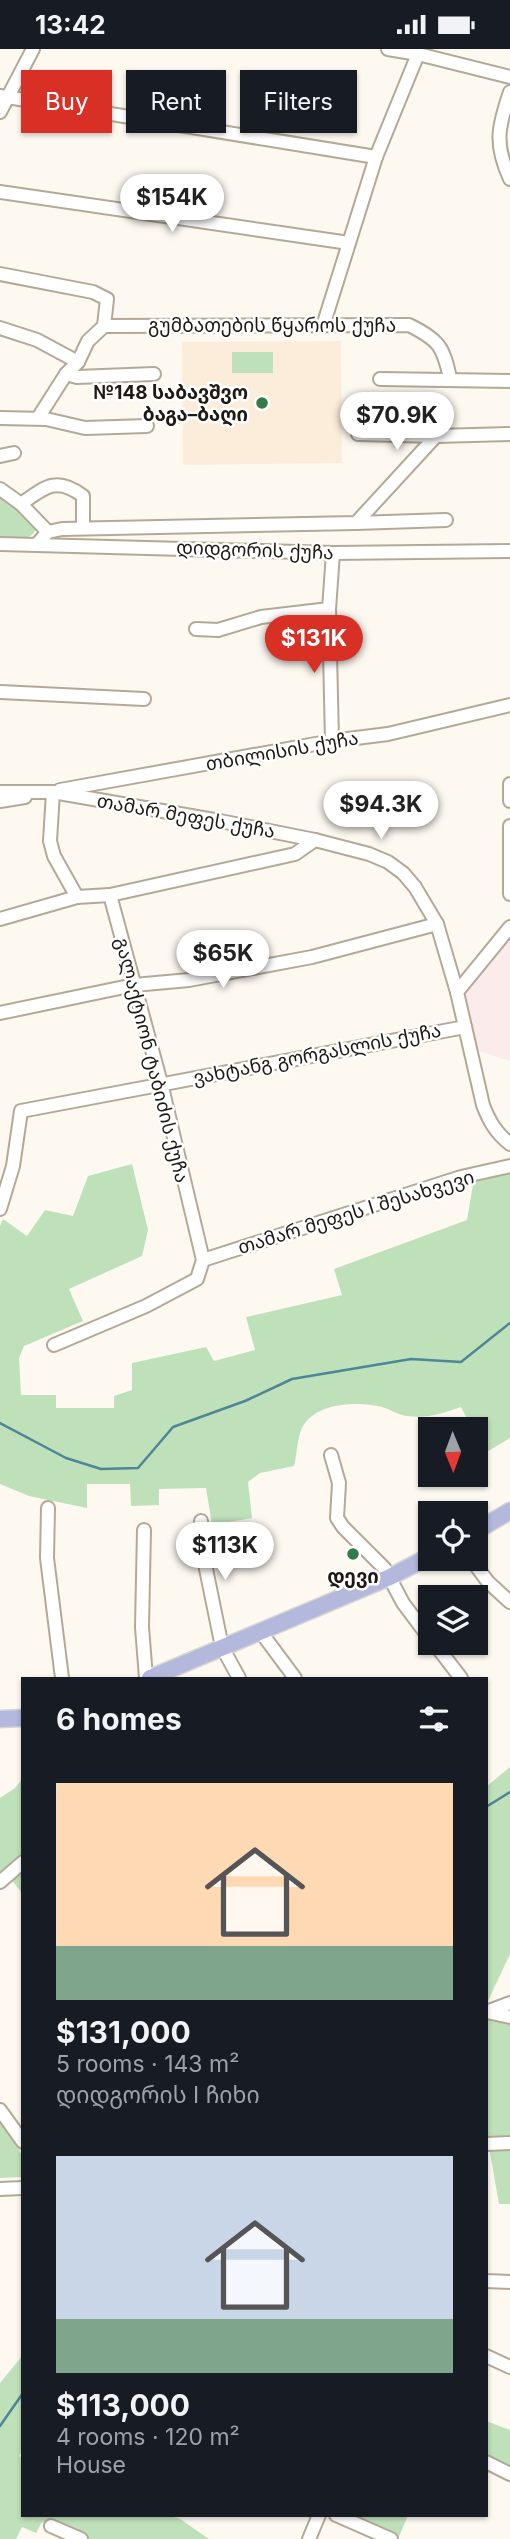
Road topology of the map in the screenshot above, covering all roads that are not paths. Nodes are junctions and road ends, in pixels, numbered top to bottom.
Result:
1 (33, 49) edge
2 (388, 49) edge
3 (418, 54) junction
4 (510, 77) edge
5 (510, 92) edge
6 (4, 97) edge
7 (0, 112) edge
8 (376, 157) junction
9 (510, 179) edge
10 (0, 192) edge
11 (349, 243) junction
12 (0, 274) edge
13 (104, 326) junction
14 (323, 327) junction
15 (0, 328) edge
16 (78, 362) junction
17 (66, 374) junction
18 (154, 374) dead end
19 (450, 378) junction
20 (380, 379) dead end
21 (510, 381) edge
22 (0, 418) edge
23 (38, 418) junction
24 (147, 426) dead end
25 (510, 433) edge
26 (358, 434) dead end
27 (436, 436) junction
28 (14, 453) dead end
29 (0, 456) edge
30 (0, 489) edge
31 (21, 504) junction
32 (446, 520) dead end
33 (356, 523) junction
34 (83, 528) junction
35 (48, 532) junction
36 (0, 544) edge
37 (37, 544) junction
38 (510, 551) edge
39 (333, 553) junction
40 (329, 609) junction
41 (196, 629) dead end
42 (0, 692) edge
43 (144, 699) dead end
44 (510, 705) edge
45 (332, 741) junction
46 (510, 784) edge
47 (0, 792) edge
48 (53, 792) junction
49 (0, 801) edge
50 (510, 801) edge
51 (510, 826) edge
52 (315, 840) junction
53 (510, 894) edge
54 (110, 895) junction
55 (77, 897) junction
56 (0, 919) edge
57 (437, 924) junction
58 (510, 927) edge
59 (134, 985) junction
60 (457, 992) junction
61 (0, 1013) edge
62 (465, 1027) junction
63 (162, 1083) junction
64 (510, 1144) edge
65 (510, 1167) edge
66 (0, 1209) edge
67 (203, 1260) junction
68 (54, 1345) dead end
69 (331, 1455) dead end
70 (48, 1509) dead end
71 (510, 1511) edge
72 (201, 1521) dead end
73 (488, 1524) edge
74 (144, 1530) dead end
75 (418, 1562) edge
76 (480, 1571) edge
77 (390, 1577) junction
78 (510, 1602) edge
79 (418, 1623) edge
80 (260, 1631) junction
81 (222, 1647) junction
82 (443, 1655) edge
83 (62, 1677) edge
84 (148, 1677) edge
85 (150, 1677) edge
86 (239, 1677) edge
87 (294, 1677) edge
88 (460, 1677) edge
89 (21, 1718) edge
90 (0, 1719) edge
91 (21, 1864) edge
92 (0, 1882) edge
93 (510, 2003) edge
94 (488, 2010) edge
95 (488, 2012) edge
96 (510, 2017) edge
97 (0, 2110) edge
98 (18, 2126) edge
99 (510, 2143) edge
100 (488, 2144) edge
101 (21, 2188) edge
102 (0, 2189) edge
103 (488, 2281) edge
104 (510, 2282) edge
105 (488, 2357) edge
106 (510, 2367) edge
107 (488, 2463) edge
108 (510, 2474) edge
109 (318, 2517) edge
110 (341, 2517) edge
111 (51, 2526) dead end
112 (81, 2539) edge
113 (310, 2539) edge
114 (391, 2539) edge

1 - 6 street
2 - 3 street
3 - 4 street
3 - 8 street
5 - 9 street
6 - 7 street
6 - 8 street
8 - 11 street
10 - 11 street
11 - 14 street
12 - 13 street
13 - 14 street, გუმბათების წყაროს ქუჩა
13 - 16 street
14 - 19 street, გუმბათების წყაროს ქუჩა
15 - 16 street
16 - 17 street
17 - 18 street
17 - 23 street
19 - 20 street
19 - 21 street
22 - 23 street
23 - 24 street
25 - 27 street
26 - 27 street
27 - 33 street
28 - 29 street
30 - 31 street
31 - 34 street
31 - 35 street
32 - 33 street
33 - 34 street
34 - 35 street
35 - 37 street
36 - 37 street, დიდგორის ქუჩა
37 - 39 street, დიდგორის ქუჩა
38 - 39 street, დიდგორის ქუჩა
39 - 40 street
40 - 41 street
40 - 45 street
42 - 43 street
44 - 45 street, თბილისის ქუჩა
45 - 48 street, თბილისის ქუჩა
46 - 50 street
47 - 48 street, თამარ მეფეს ქუჩა
48 - 49 street
48 - 52 street, თამარ მეფეს ქუჩა
48 - 55 street
51 - 53 street
52 - 54 street
52 - 57 street, თამარ მეფეს ქუჩა
54 - 55 street
54 - 59 street, გალაქტიონ ტაბიძის ქუჩა
55 - 56 street
57 - 59 street
57 - 60 street, თამარ მეფეს ქუჩა
58 - 60 street
59 - 61 street
59 - 63 street, გალაქტიონ ტაბიძის ქუჩა
60 - 62 street, თამარ მეფეს ქუჩა
62 - 63 street, ვახტანგ გორგასლის ქუჩა
62 - 64 street, თამარ მეფეს ქუჩა
63 - 66 street, ვახტანგ გორგასლის ქუჩა
63 - 67 street, გალაქტიონ ტაბიძის ქუჩა
65 - 67 street, თამარ მეფეს I შესახვევი
67 - 68 street
69 - 77 street
70 - 83 street
71 - 73 main road
72 - 81 street
74 - 84 street
75 - 77 main road
76 - 78 street
77 - 79 street
77 - 80 main road
80 - 81 main road
80 - 87 street
81 - 85 main road
81 - 86 street
82 - 88 street
89 - 90 main road
91 - 92 street
93 - 94 street
95 - 96 street
97 - 98 street
99 - 100 street
101 - 102 street
103 - 104 street
105 - 106 street
107 - 108 street
109 - 113 street
110 - 114 street
111 - 112 street

